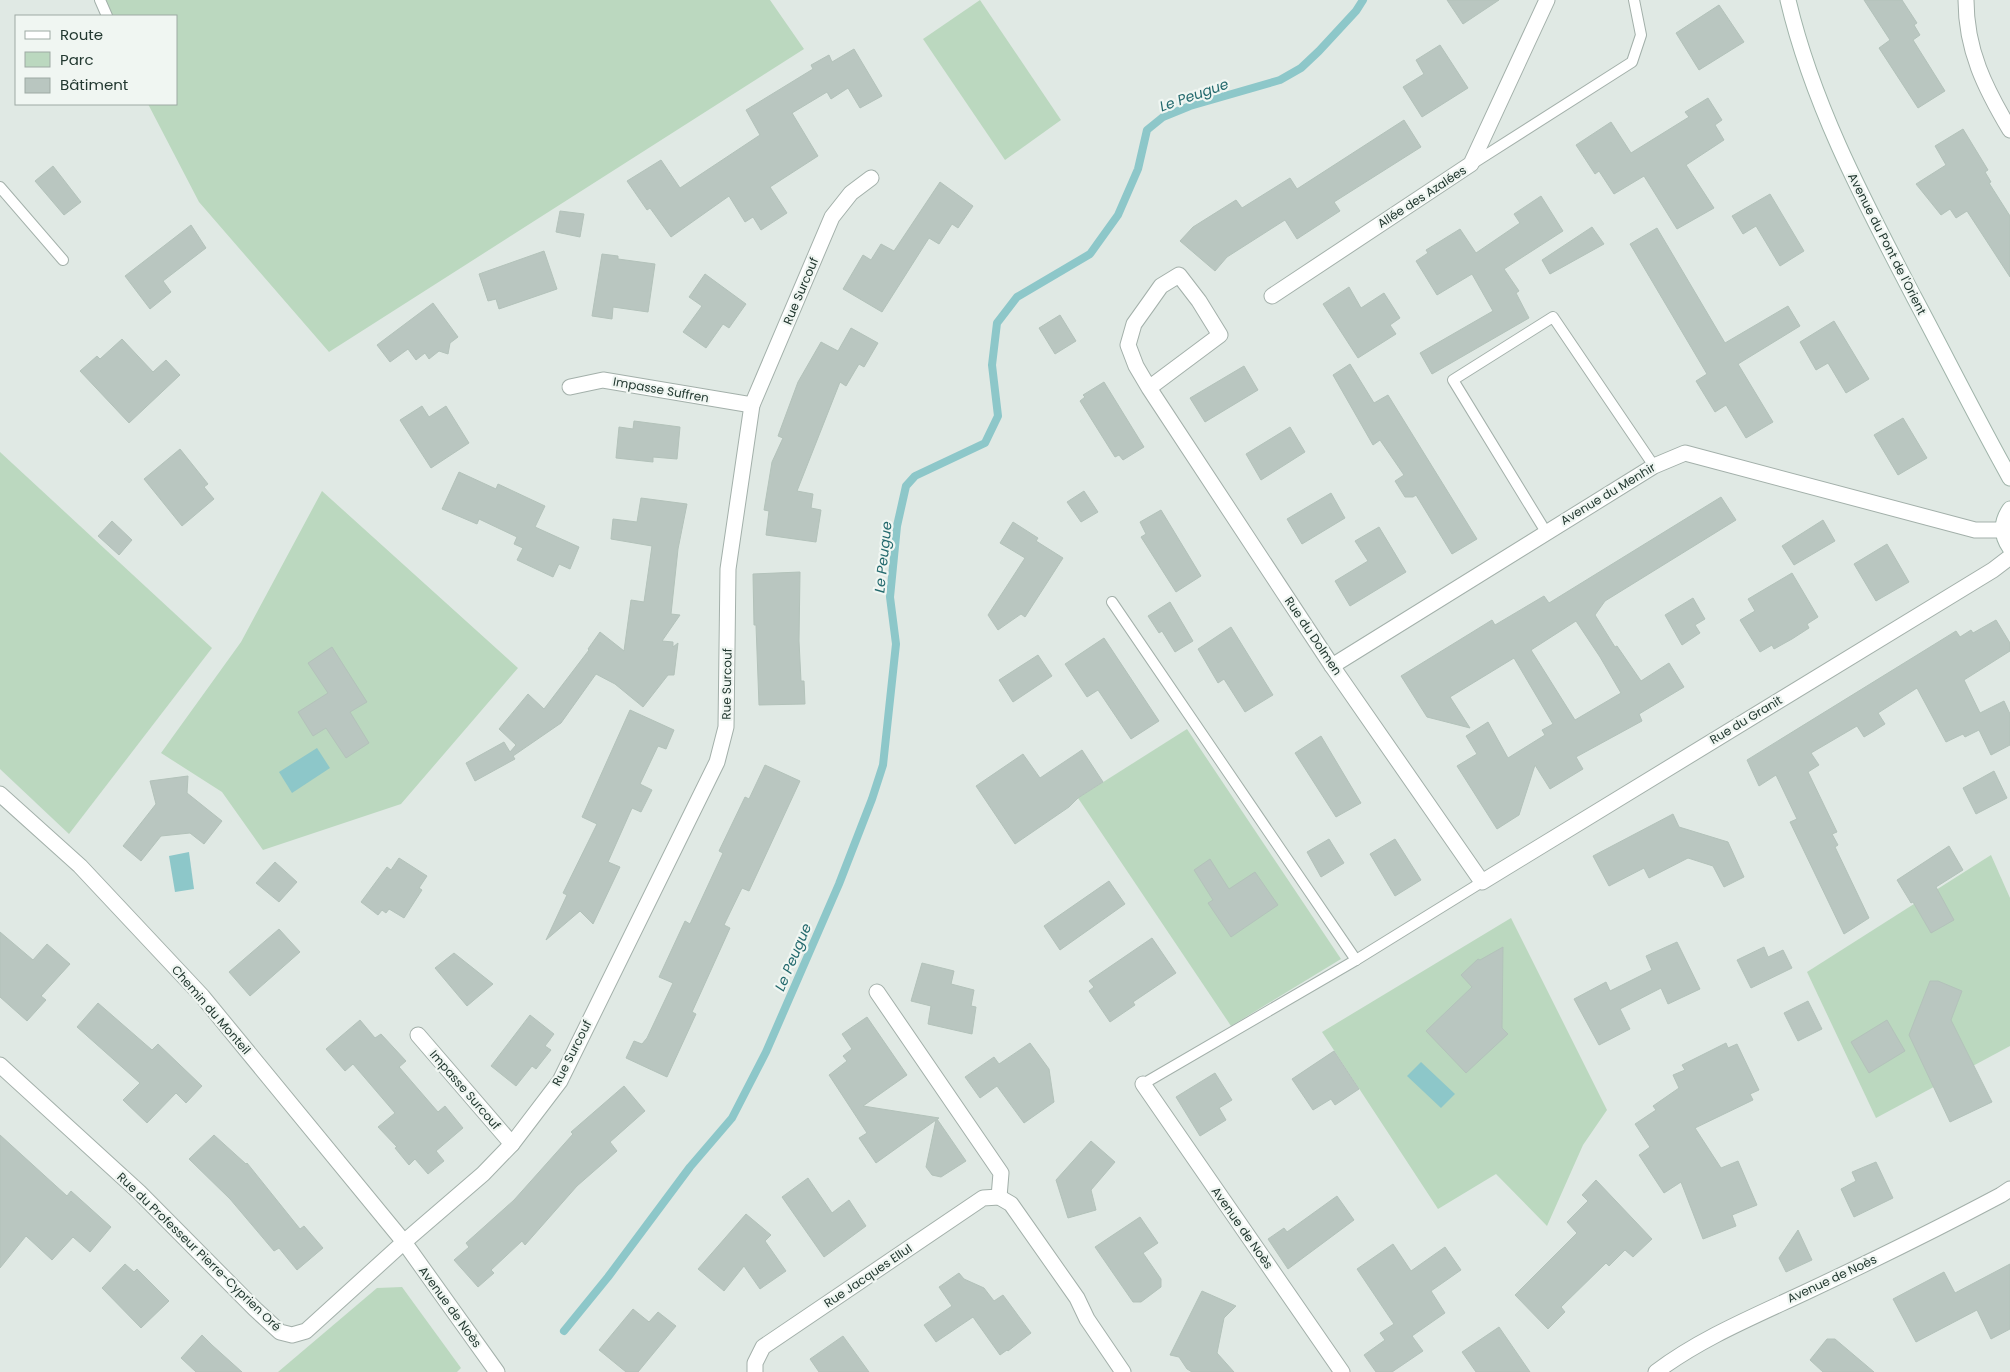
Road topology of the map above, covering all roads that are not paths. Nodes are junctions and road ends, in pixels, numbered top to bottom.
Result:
1 (100, 0) edge
2 (1547, 0) edge
3 (1634, 0) edge
4 (1788, 0) edge
5 (1966, 0) edge
6 (107, 15) edge
7 (2010, 130) edge
8 (1471, 164) junction
9 (871, 178) dead end
10 (0, 187) edge
11 (63, 260) dead end
12 (1272, 296) dead end
13 (570, 387) dead end
14 (1149, 388) junction
15 (752, 405) junction
16 (1654, 466) junction
17 (2010, 478) edge
18 (2010, 509) edge
19 (2003, 530) junction
20 (1546, 532) junction
21 (2010, 548) edge
22 (2010, 557) edge
23 (1112, 602) dead end
24 (1332, 666) junction
25 (0, 794) edge
26 (1482, 882) junction
27 (1356, 960) junction
28 (877, 992) dead end
29 (418, 1035) dead end
30 (0, 1065) edge
31 (1143, 1084) joint
32 (512, 1144) junction
33 (2010, 1189) edge
34 (999, 1197) junction
35 (404, 1242) junction
36 (497, 1372) edge
37 (755, 1372) edge
38 (1123, 1372) edge
39 (1342, 1372) edge
40 (1656, 1372) edge

1 - 6 lane
2 - 8 street, Allée des Azalées
3 - 8 lane
4 - 17 street, Avenue du Pont de l'Orient
5 - 7 street
8 - 12 street, Allée des Azalées
9 - 15 street, Rue Surcouf
10 - 11 lane
13 - 15 street, Impasse Suffren
14 - 14 street, Rue du Dolmen
14 - 24 street, Rue du Dolmen
15 - 32 street, Rue Surcouf
16 - 19 street, Avenue du Menhir
16 - 20 street, Avenue du Menhir
16 - 20 lane
18 - 19 street
19 - 21 street
20 - 24 street, Avenue du Menhir
22 - 26 street, Rue du Granit
23 - 27 lane
24 - 26 street, Rue du Dolmen
25 - 35 street, Chemin du Monteil
26 - 27 lane
27 - 31 lane
28 - 34 street
29 - 32 street, Impasse Surcouf
30 - 35 street, Rue du Professeur Pierre-Cyprien Oré
31 - 39 street, Avenue de Noès
32 - 35 street, Rue Surcouf
33 - 40 street, Avenue de Noès
34 - 37 street, Rue Jacques Ellul
34 - 38 street
35 - 36 street, Avenue de Noès

